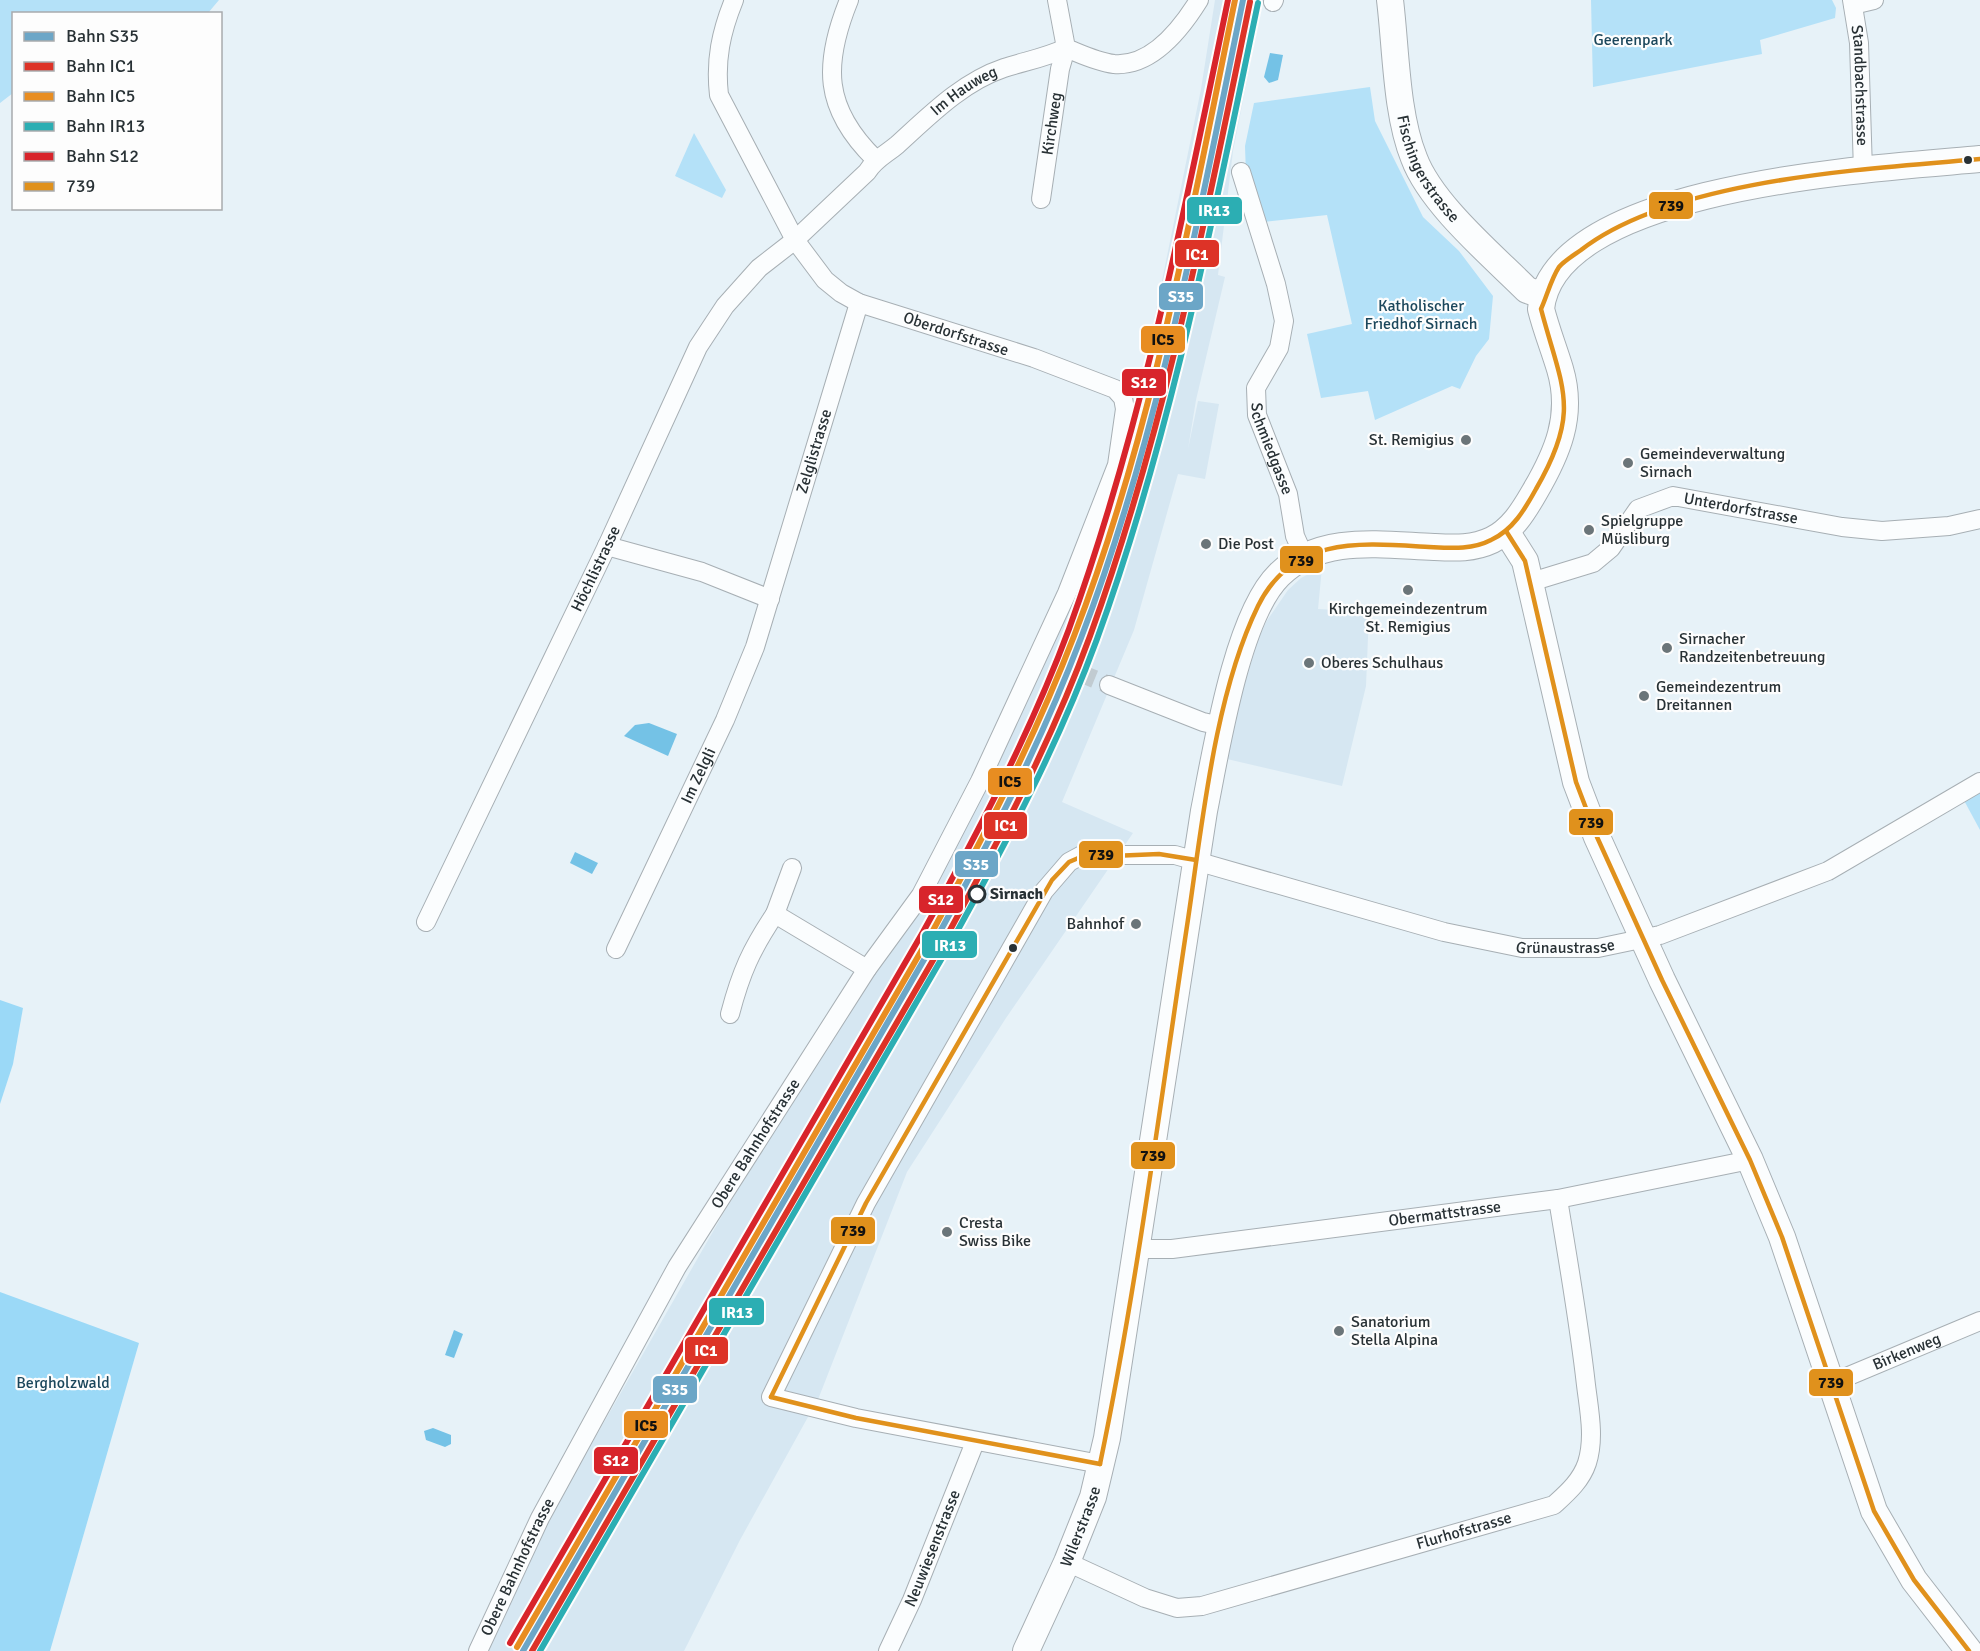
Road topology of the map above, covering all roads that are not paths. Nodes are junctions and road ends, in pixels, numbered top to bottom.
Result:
1 (734, 0) edge
2 (849, 0) edge
3 (1058, 0) edge
4 (1198, 0) edge
5 (1390, 0) edge
6 (1874, 0) edge
7 (1852, 2) edge
8 (1065, 48) junction
9 (875, 159) junction
10 (1980, 159) edge
11 (1863, 171) junction
12 (1241, 172) dead end
13 (1041, 199) dead end
14 (795, 240) junction
15 (1542, 295) junction
16 (859, 303) junction
17 (1980, 519) edge
18 (1506, 531) junction
19 (607, 546) junction
20 (1304, 556) junction
21 (1531, 582) junction
22 (770, 599) junction
23 (1046, 659) joint
24 (1109, 685) tunnel mouth
25 (1221, 726) junction
26 (1980, 782) edge
27 (1196, 860) junction
28 (792, 868) dead end
29 (775, 914) junction
30 (426, 922) dead end
31 (1643, 938) junction
32 (616, 949) dead end
33 (867, 969) junction
34 (730, 1014) dead end
35 (1750, 1160) junction
36 (1558, 1198) junction
37 (1138, 1249) junction
38 (1980, 1321) edge
39 (1832, 1383) junction
40 (975, 1442) junction
41 (1100, 1464) junction
42 (1067, 1562) junction
43 (478, 1651) edge
44 (888, 1651) edge
45 (1026, 1651) edge
46 (1969, 1651) edge

1 - 14 street, Oberdorfstrasse
2 - 9 street
3 - 8 street
4 - 8 street
5 - 15 main road, Fischingerstrasse
6 - 7 street
7 - 11 street, Standbachstrasse
8 - 9 street, Im Hauweg
8 - 13 street, Kirchweg
9 - 14 street, Im Hauweg
10 - 11 main road
11 - 15 main road
12 - 20 street, Schmiedgasse
14 - 16 street, Oberdorfstrasse
14 - 19 street, Höchlistrasse
15 - 18 main road
16 - 22 street, Zelglistrasse
16 - 23 street, Oberdorfstrasse
17 - 21 street, Unterdorfstrasse
18 - 20 main road
18 - 21 main road
19 - 22 street
19 - 30 street, Höchlistrasse
20 - 25 main road
21 - 31 main road
22 - 32 street, Im Zelgli
23 - 33 street, Obere Bahnhofstrasse
24 - 25 street
25 - 27 main road, Wilerstrasse
26 - 31 street, Grünaustrasse
27 - 31 street, Grünaustrasse
27 - 37 main road, Wilerstrasse
27 - 40 street, Grünaustrasse
28 - 29 street
29 - 33 street
29 - 34 street
31 - 35 main road
33 - 43 street, Obere Bahnhofstrasse
35 - 36 street, Obermattstrasse
35 - 39 main road
36 - 37 street, Obermattstrasse
36 - 42 street, Flurhofstrasse
37 - 41 main road, Wilerstrasse
38 - 39 street, Birkenweg
39 - 46 main road
40 - 41 street
40 - 44 street, Neuwiesenstrasse
41 - 42 main road, Wilerstrasse
42 - 45 main road, Wilerstrasse

